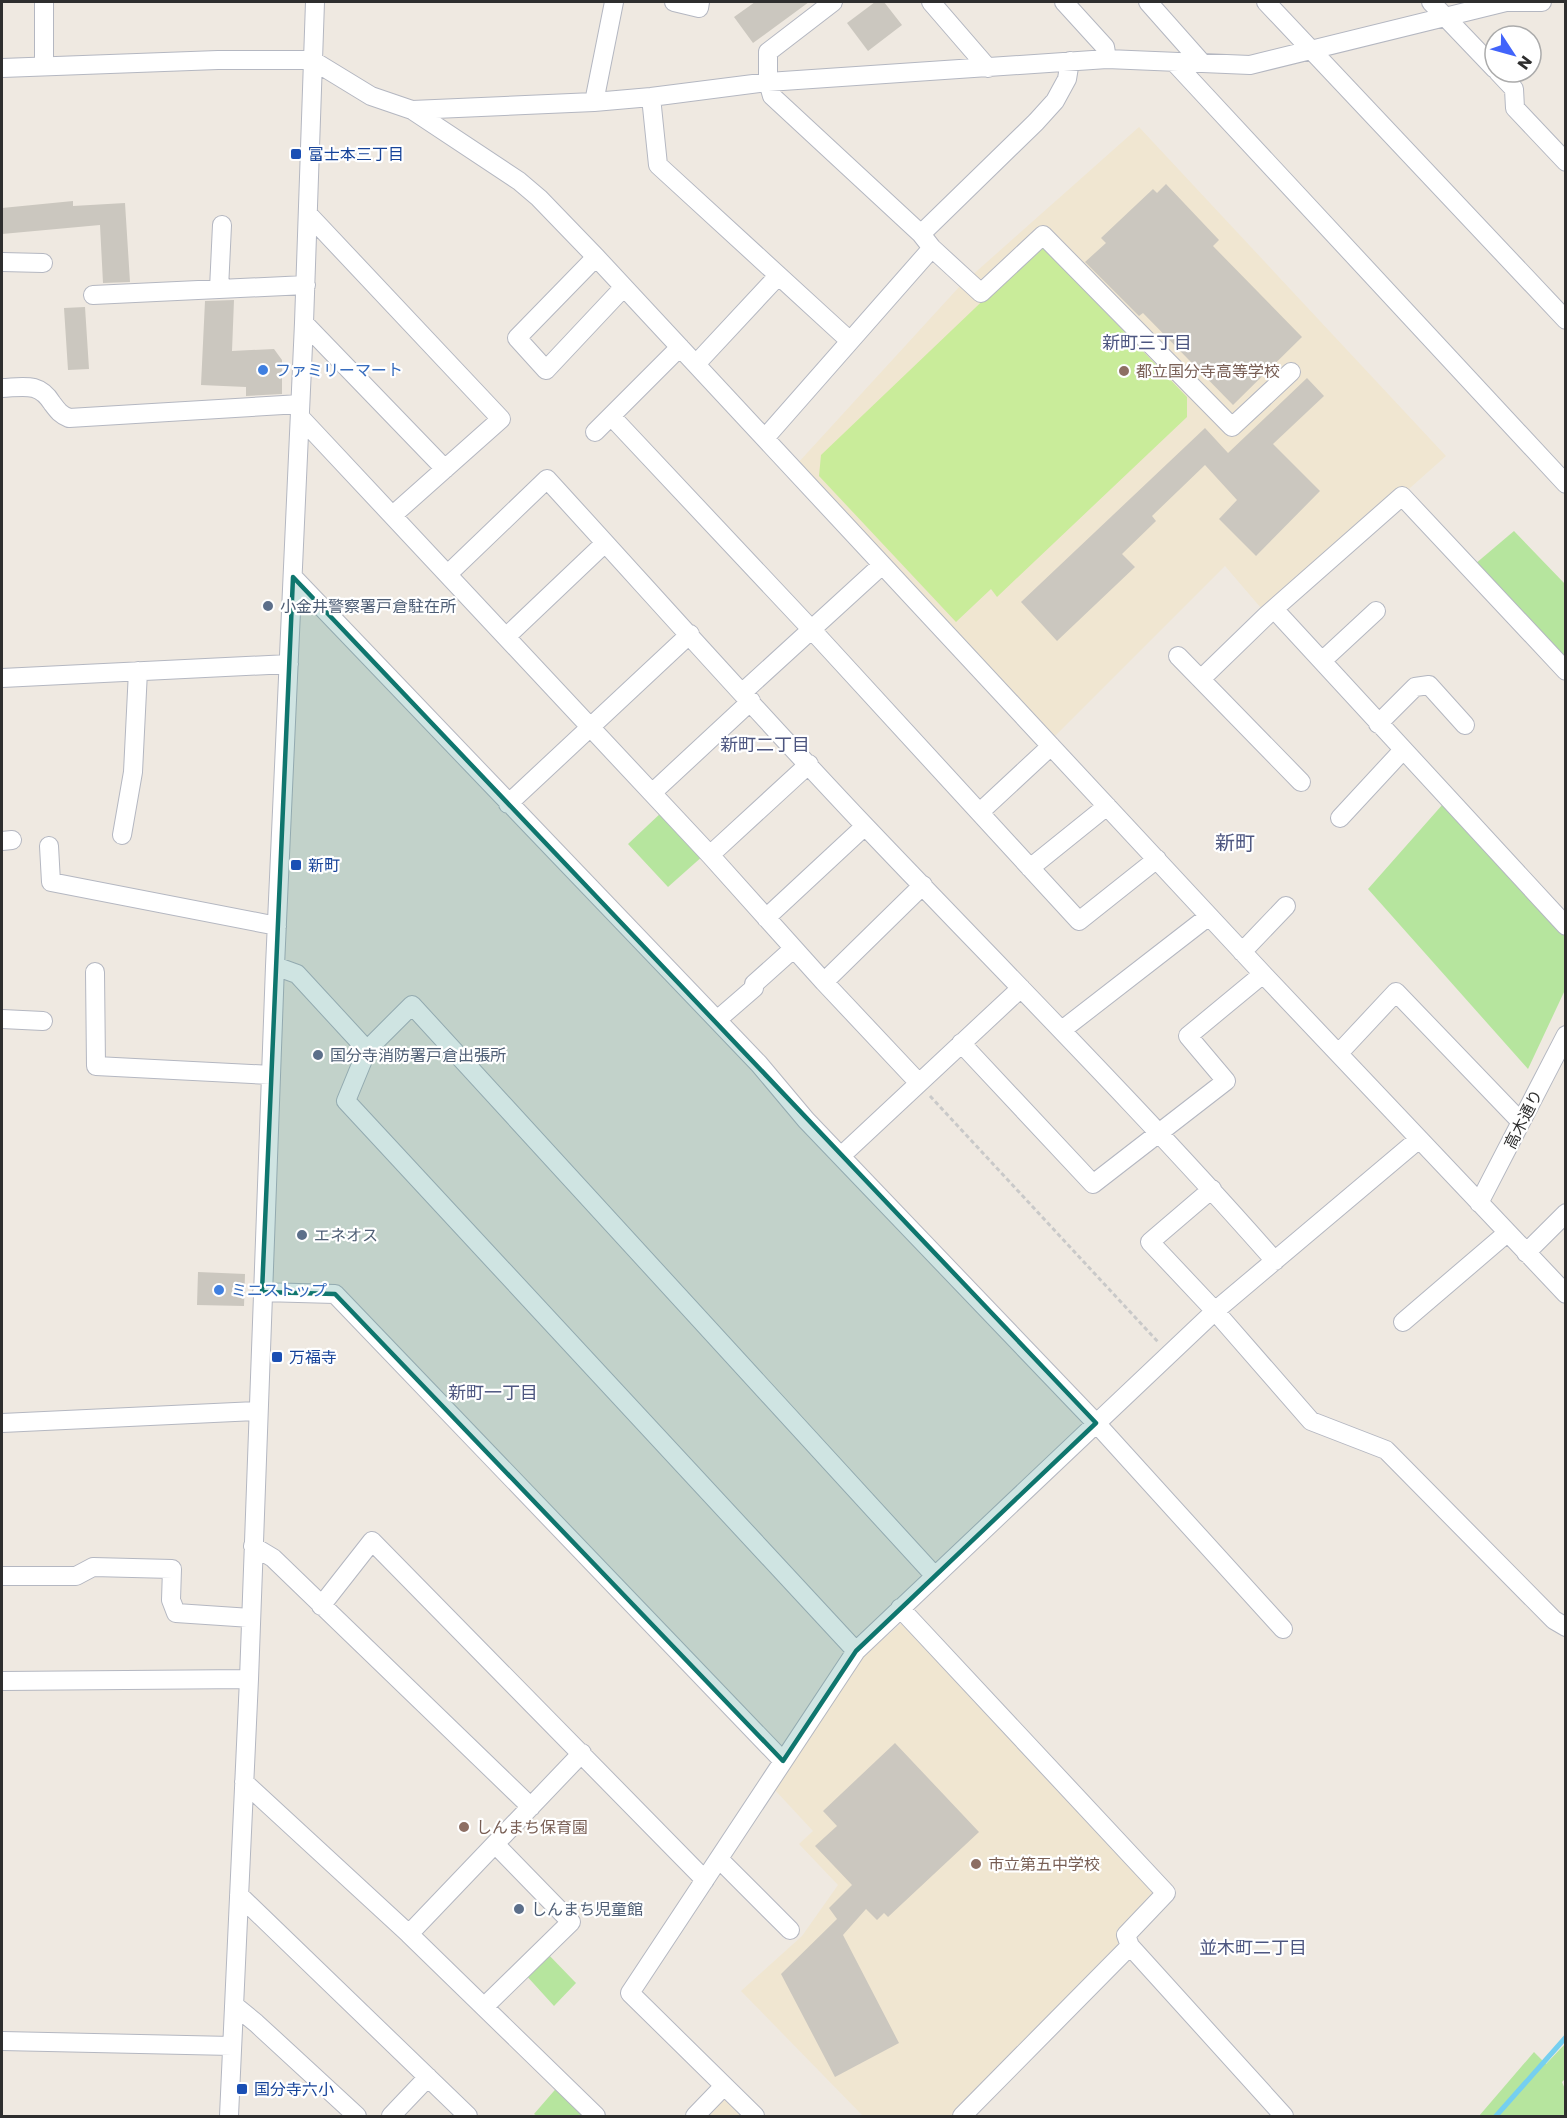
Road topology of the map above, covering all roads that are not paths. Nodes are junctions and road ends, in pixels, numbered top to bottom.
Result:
1 (44, 2) edge
2 (315, 2) edge
3 (614, 2) edge
4 (674, 2) edge
5 (700, 2) edge
6 (834, 2) edge
7 (931, 2) edge
8 (1064, 2) edge
9 (1148, 2) edge
10 (1266, 2) edge
11 (1431, 2) edge
12 (1542, 2) edge
13 (1444, 17) junction
14 (1312, 50) junction
15 (1483, 58) edge
16 (1107, 59) junction
17 (312, 60) junction
18 (1070, 61) junction
19 (1174, 62) junction
20 (1202, 63) junction
21 (44, 66) junction
22 (2, 68) edge
23 (988, 68) junction
24 (768, 82) junction
25 (1510, 84) edge
26 (651, 97) junction
27 (594, 102) junction
28 (412, 110) junction
29 (1566, 162) edge
30 (308, 214) junction
31 (222, 225) dead end
32 (927, 241) junction
33 (596, 257) junction
34 (2, 262) edge
35 (43, 263) dead end
36 (778, 276) junction
37 (306, 285) junction
38 (624, 287) junction
39 (219, 289) junction
40 (93, 295) dead end
41 (1562, 309) edge
42 (304, 323) junction
43 (850, 341) junction
44 (680, 347) junction
45 (696, 364) junction
46 (1291, 372) dead end
47 (2, 388) edge
48 (300, 410) junction
49 (611, 416) junction
50 (596, 432) dead end
51 (765, 438) junction
52 (445, 469) junction
53 (1566, 484) edge
54 (393, 515) junction
55 (605, 543) junction
56 (882, 565) junction
57 (448, 574) junction
58 (292, 577) junction
59 (1275, 609) junction
60 (1376, 611) dead end
61 (812, 630) junction
62 (690, 634) junction
63 (506, 637) junction
64 (1178, 656) dead end
65 (1322, 661) junction
66 (289, 664) junction
67 (138, 671) junction
68 (1566, 671) edge
69 (2, 678) edge
70 (1201, 679) junction
71 (747, 697) junction
72 (1462, 714) dead end
73 (1378, 724) junction
74 (590, 727) junction
75 (1051, 746) junction
76 (1403, 750) junction
77 (809, 764) junction
78 (1301, 782) dead end
79 (652, 793) junction
80 (508, 804) junction
81 (1107, 806) junction
82 (980, 812) junction
83 (1340, 818) dead end
84 (865, 826) junction
85 (122, 835) dead end
86 (49, 846) dead end
87 (710, 855) junction
88 (1157, 860) junction
89 (1030, 867) junction
90 (922, 885) junction
91 (1286, 906) dead end
92 (1209, 916) junction
93 (766, 918) junction
94 (277, 926) junction
95 (1566, 926) edge
96 (793, 948) junction
97 (1242, 952) junction
98 (275, 966) junction
99 (95, 972) dead end
100 (1263, 974) junction
101 (824, 982) junction
102 (1021, 988) junction
103 (2, 1019) edge
104 (717, 1020) junction
105 (43, 1021) dead end
106 (1062, 1030) junction
107 (1566, 1035) edge
108 (961, 1043) junction
109 (367, 1050) junction
110 (1339, 1053) junction
111 (271, 1075) junction
112 (919, 1083) junction
113 (1521, 1122) junction
114 (1159, 1133) junction
115 (1419, 1139) junction
116 (841, 1156) junction
117 (1212, 1189) junction
118 (1479, 1203) junction
119 (1566, 1214) edge
120 (1507, 1233) junction
121 (1526, 1253) junction
122 (1275, 1261) junction
123 (262, 1292) junction
124 (1566, 1294) edge
125 (1215, 1311) junction
126 (1403, 1322) dead end
127 (258, 1411) junction
128 (2, 1423) edge
129 (1096, 1423) junction
130 (253, 1546) junction
131 (934, 1575) junction
132 (2, 1576) edge
133 (321, 1606) junction
134 (900, 1608) junction
135 (251, 1618) junction
136 (1566, 1627) edge
137 (1283, 1629) dead end
138 (856, 1651) junction
139 (249, 1678) junction
140 (2, 1681) edge
141 (582, 1753) junction
142 (783, 1761) junction
143 (244, 1782) junction
144 (531, 1807) junction
145 (495, 1844) junction
146 (719, 1859) junction
147 (705, 1880) junction
148 (239, 1895) junction
149 (790, 1930) dead end
150 (409, 1934) junction
151 (1130, 1946) junction
152 (234, 2005) junction
153 (484, 2007) junction
154 (2, 2041) edge
155 (232, 2046) junction
156 (428, 2078) junction
157 (723, 2087) junction
158 (229, 2116) edge
159 (357, 2116) edge
160 (391, 2116) edge
161 (468, 2116) edge
162 (596, 2116) edge
163 (695, 2116) edge
164 (755, 2116) edge
165 (962, 2116) edge
166 (1284, 2116) edge

1 - 21 street
2 - 17 street
3 - 27 street
4 - 5 street
6 - 24 street
7 - 23 street
8 - 16 street
9 - 20 street
10 - 14 street
11 - 13 street
12 - 13 street
13 - 14 street
13 - 15 street
14 - 20 street
14 - 41 street
16 - 18 street
16 - 19 street
17 - 21 street
17 - 28 street
17 - 30 street
18 - 23 street
18 - 32 street
19 - 20 street
19 - 53 street
21 - 22 street
23 - 24 street
24 - 26 street
24 - 32 street
25 - 29 street
26 - 27 street
26 - 36 street
27 - 28 street
28 - 33 street
30 - 37 street
30 - 52 street
31 - 39 street
32 - 43 street
32 - 46 street
33 - 38 street
33 - 38 street
34 - 35 street
36 - 43 street
36 - 45 street
37 - 39 street
37 - 42 street
38 - 44 street
39 - 40 street
42 - 48 street
42 - 52 street
43 - 51 street
44 - 45 street
44 - 49 street
45 - 51 street
47 - 48 street
48 - 54 street
48 - 58 street
49 - 50 street
49 - 61 street
51 - 56 street
52 - 54 street
54 - 57 street
55 - 57 street
55 - 62 street
55 - 63 street
56 - 61 street
56 - 75 street
57 - 63 street
58 - 66 street
58 - 80 street
59 - 65 street
59 - 68 street
59 - 70 street
60 - 65 street
61 - 71 street
61 - 82 street
62 - 71 street
62 - 74 street
63 - 74 street
64 - 70 street
65 - 73 street
66 - 67 street
66 - 94 street
67 - 69 street
67 - 85 street
70 - 78 street
71 - 77 street
71 - 79 street
72 - 73 street
73 - 76 street
74 - 79 street
74 - 80 street
75 - 81 street
75 - 82 street
76 - 83 street
76 - 95 street
77 - 84 street
77 - 87 street
79 - 87 street
80 - 104 street
81 - 88 street
81 - 89 street
82 - 89 street
84 - 90 street
84 - 93 street
86 - 94 street
87 - 93 street
88 - 89 street
88 - 92 street
90 - 101 street
90 - 102 street
91 - 97 street
92 - 97 street
92 - 106 street
93 - 96 street
94 - 98 street
96 - 101 street
96 - 104 street
97 - 100 street
98 - 109 street
98 - 111 street
99 - 111 street
100 - 110 street
100 - 114 street
101 - 112 street
102 - 106 street
102 - 108 street
103 - 105 street
104 - 116 street
106 - 114 street
107 - 113 street, 高木通り
108 - 112 street
108 - 114 street
109 - 131 street
109 - 138 street
110 - 113 street
110 - 115 street
111 - 123 street
112 - 116 street
113 - 118 street, 高木通り
114 - 117 street
115 - 118 street
115 - 122 street
116 - 129 street
117 - 122 street
117 - 125 street
118 - 120 street
119 - 121 street
120 - 121 street
120 - 126 street
121 - 124 street
122 - 125 street
123 - 127 street
123 - 142 street
125 - 129 street
125 - 136 street
127 - 128 street
127 - 130 street
129 - 131 street
129 - 137 street
130 - 133 street
130 - 135 street
131 - 134 street
132 - 135 street
133 - 141 street
133 - 144 street
134 - 138 street
134 - 151 street
135 - 139 street
138 - 142 street
139 - 140 street
139 - 143 street
141 - 144 street
141 - 147 street
142 - 146 street
143 - 148 street
143 - 150 street
144 - 145 street
145 - 150 street
145 - 153 street
146 - 147 street
146 - 149 street
147 - 157 street
148 - 152 street
148 - 156 street
150 - 153 street
151 - 165 street
151 - 166 street
152 - 155 street
152 - 159 street
153 - 162 street
154 - 155 street
155 - 158 street
156 - 160 street
156 - 161 street
157 - 163 street
157 - 164 street

